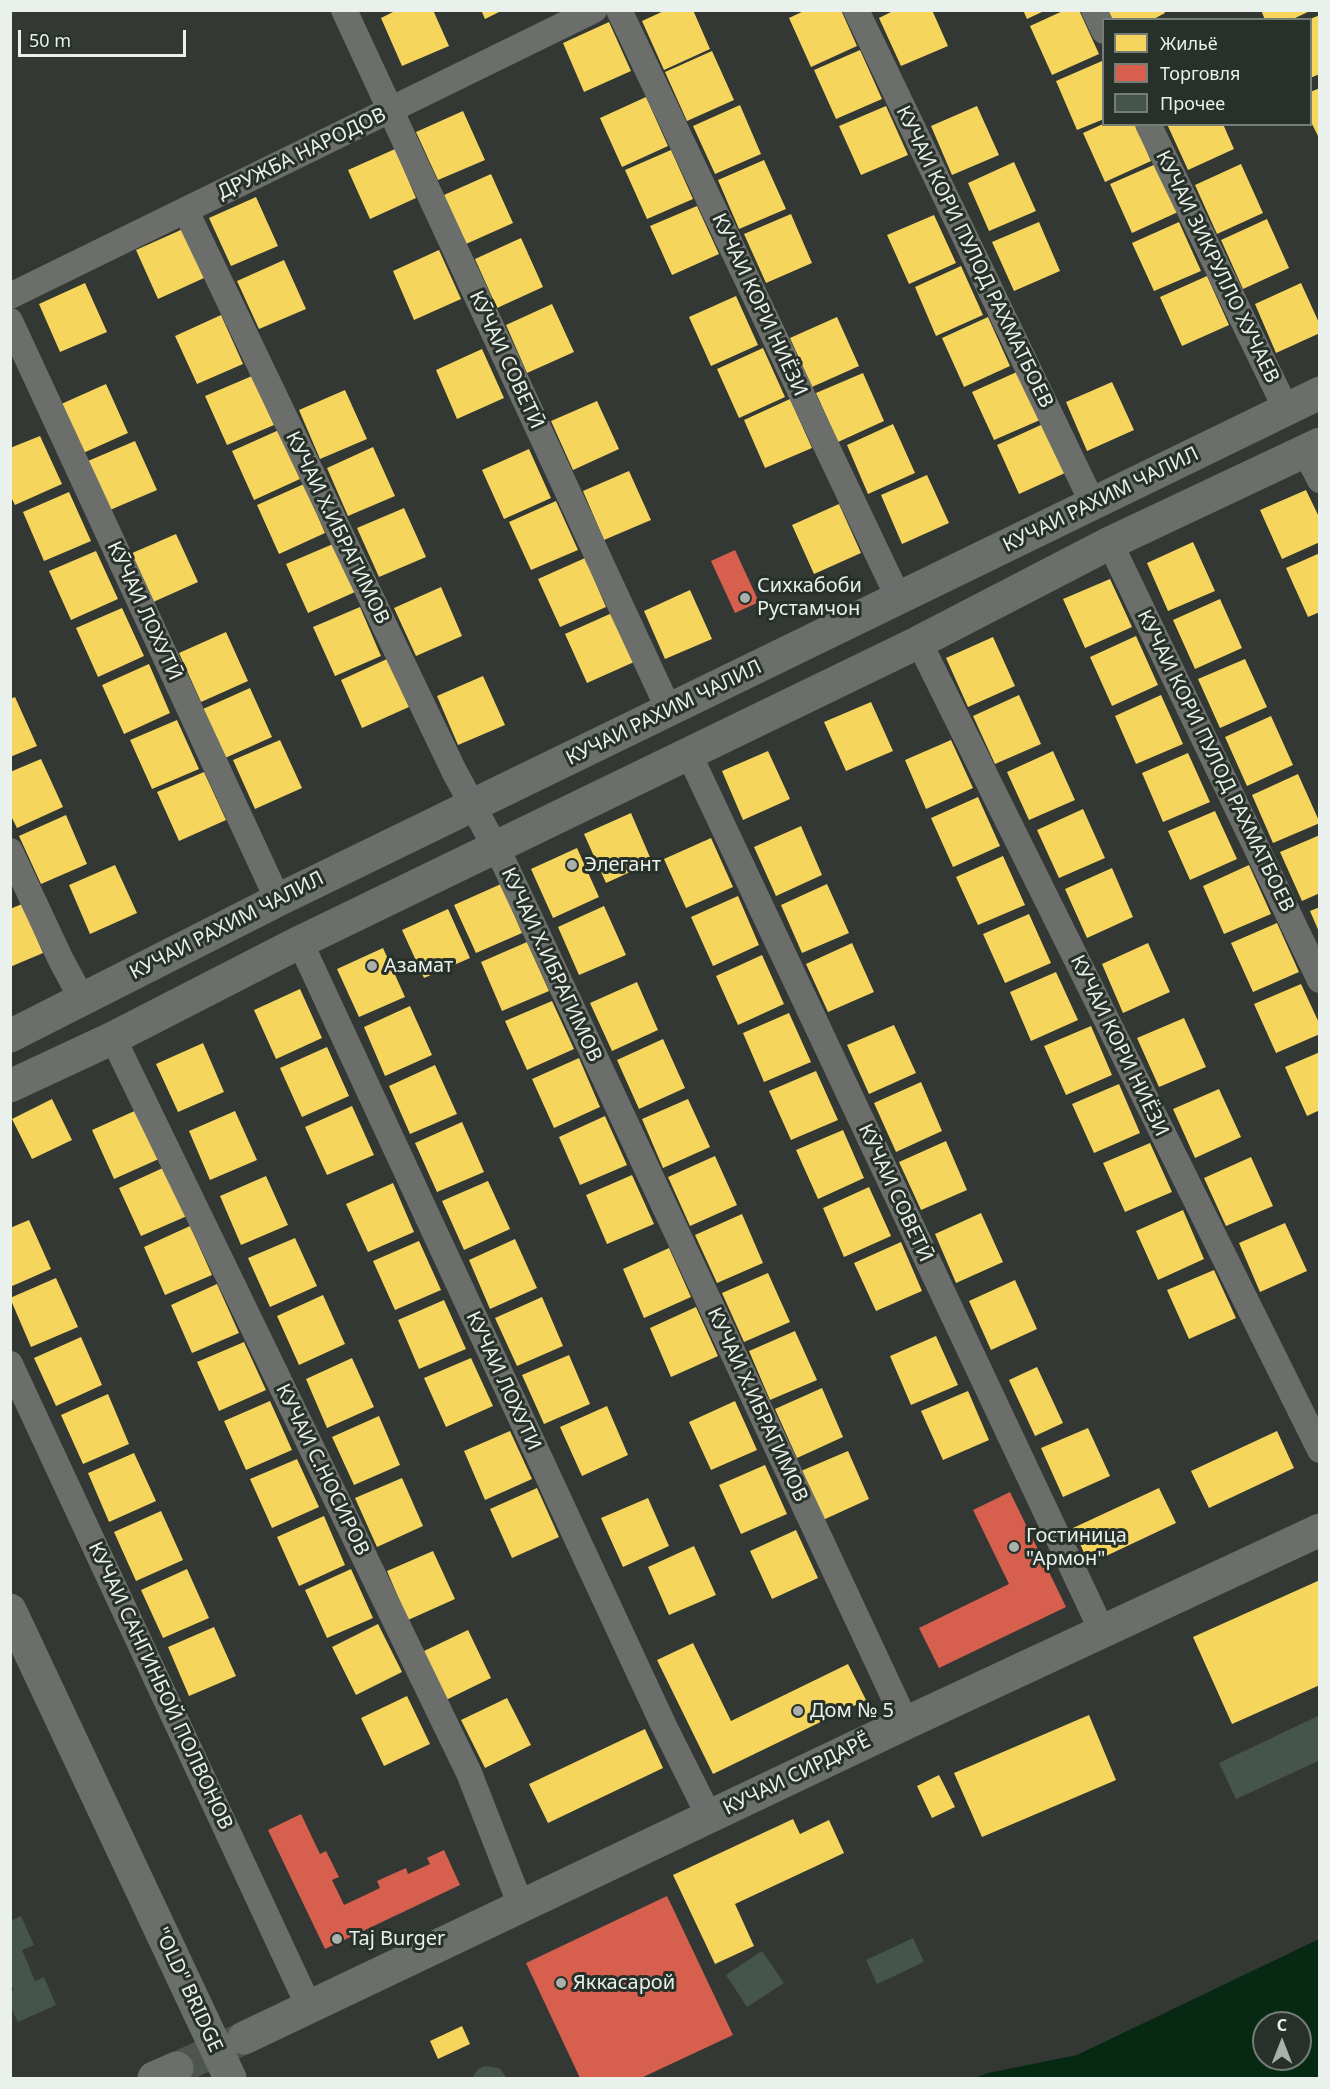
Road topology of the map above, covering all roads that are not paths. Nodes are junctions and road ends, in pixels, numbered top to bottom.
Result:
1 (344, 10) edge
2 (594, 10) edge
3 (619, 10) edge
4 (856, 10) edge
5 (1094, 10) edge
6 (1102, 27) edge
7 (390, 110) junction
8 (1150, 126) edge
9 (186, 211) junction
10 (10, 296) edge
11 (10, 321) edge
12 (1320, 393) edge
13 (1286, 410) junction
14 (1312, 447) edge
15 (1320, 480) edge
16 (1092, 504) junction
17 (1110, 543) junction
18 (899, 599) junction
19 (918, 642) junction
20 (669, 710) junction
21 (688, 752) junction
22 (473, 805) junction
23 (495, 847) junction
24 (10, 851) edge
25 (278, 900) junction
26 (300, 942) junction
27 (1320, 980) edge
28 (82, 999) junction
29 (10, 1036) edge
30 (113, 1038) junction
31 (10, 1086) edge
32 (10, 1364) edge
33 (1320, 1450) edge
34 (1320, 1530) edge
35 (10, 1610) edge
36 (1103, 1633) junction
37 (10, 1658) edge
38 (906, 1723) junction
39 (710, 1818) junction
40 (137, 1906) junction
41 (521, 1906) junction
42 (310, 2009) junction
43 (244, 2038) tunnel mouth
44 (179, 2075) edge
45 (230, 2079) edge

1 - 7 street, КӮЧАИ СОВЕТӢ
2 - 7 street, ДРУЖБА НАРОДОВ
3 - 18 street, КУЧАИ КОРИ НИЁЗИ
4 - 16 street, КУЧАИ КОРИ ПУЛОД РАХМАТБОЕВ
5 - 6 street
7 - 9 street, ДРУЖБА НАРОДОВ
7 - 20 street, КӮЧАИ СОВЕТӢ
8 - 13 street, КУЧАИ ЗИКРУЛЛО ХУЧАЕВ
9 - 10 street, ДРУЖБА НАРОДОВ
9 - 22 street, КУЧАИ Х.ИБРАГИМОВ
11 - 25 street, КӮЧАИ ЛОХУТӢ
12 - 13 main road, КУЧАИ РАХИМ ЧАЛИЛ
13 - 16 main road, КУЧАИ РАХИМ ЧАЛИЛ
14 - 15 street
14 - 17 main road
16 - 18 main road, КУЧАИ РАХИМ ЧАЛИЛ
17 - 19 main road
17 - 27 street, КУЧАИ КОРИ ПУЛОД РАХМАТБОЕВ
18 - 20 main road, КУЧАИ РАХИМ ЧАЛИЛ
19 - 21 main road
19 - 33 street, КУЧАИ КОРИ НИЁЗИ
20 - 22 main road, КУЧАИ РАХИМ ЧАЛИЛ
21 - 23 main road
21 - 36 street, КӮЧАИ СОВЕТӢ
22 - 23 street, КУЧАИ Х.ИБРАГИМОВ
22 - 25 main road, КУЧАИ РАХИМ ЧАЛИЛ
23 - 26 main road
23 - 38 street, КУЧАИ Х.ИБРАГИМОВ
24 - 28 street
25 - 28 main road, КУЧАИ РАХИМ ЧАЛИЛ
26 - 30 main road
26 - 39 street, КУЧАИ ЛОХУТИ
28 - 29 main road, КУЧАИ РАХИМ ЧАЛИЛ
30 - 31 main road
30 - 41 street, КУЧАИ С.НОСИРОВ
32 - 42 street, КУЧАИ САНГИНБОЙ ПОЛВОНОВ
34 - 36 main road, КУЧАИ СИРДАРЁ
35 - 40 main road
36 - 38 main road, КУЧАИ СИРДАРЁ
37 - 40 main road
38 - 39 main road, КУЧАИ СИРДАРЁ
39 - 41 main road, КУЧАИ СИРДАРЁ
40 - 44 main road, "OLD" BRIDGE
40 - 45 main road, "OLD" BRIDGE
41 - 42 main road, КУЧАИ СИРДАРЁ
42 - 43 main road, КУЧАИ СИРДАРЁ

